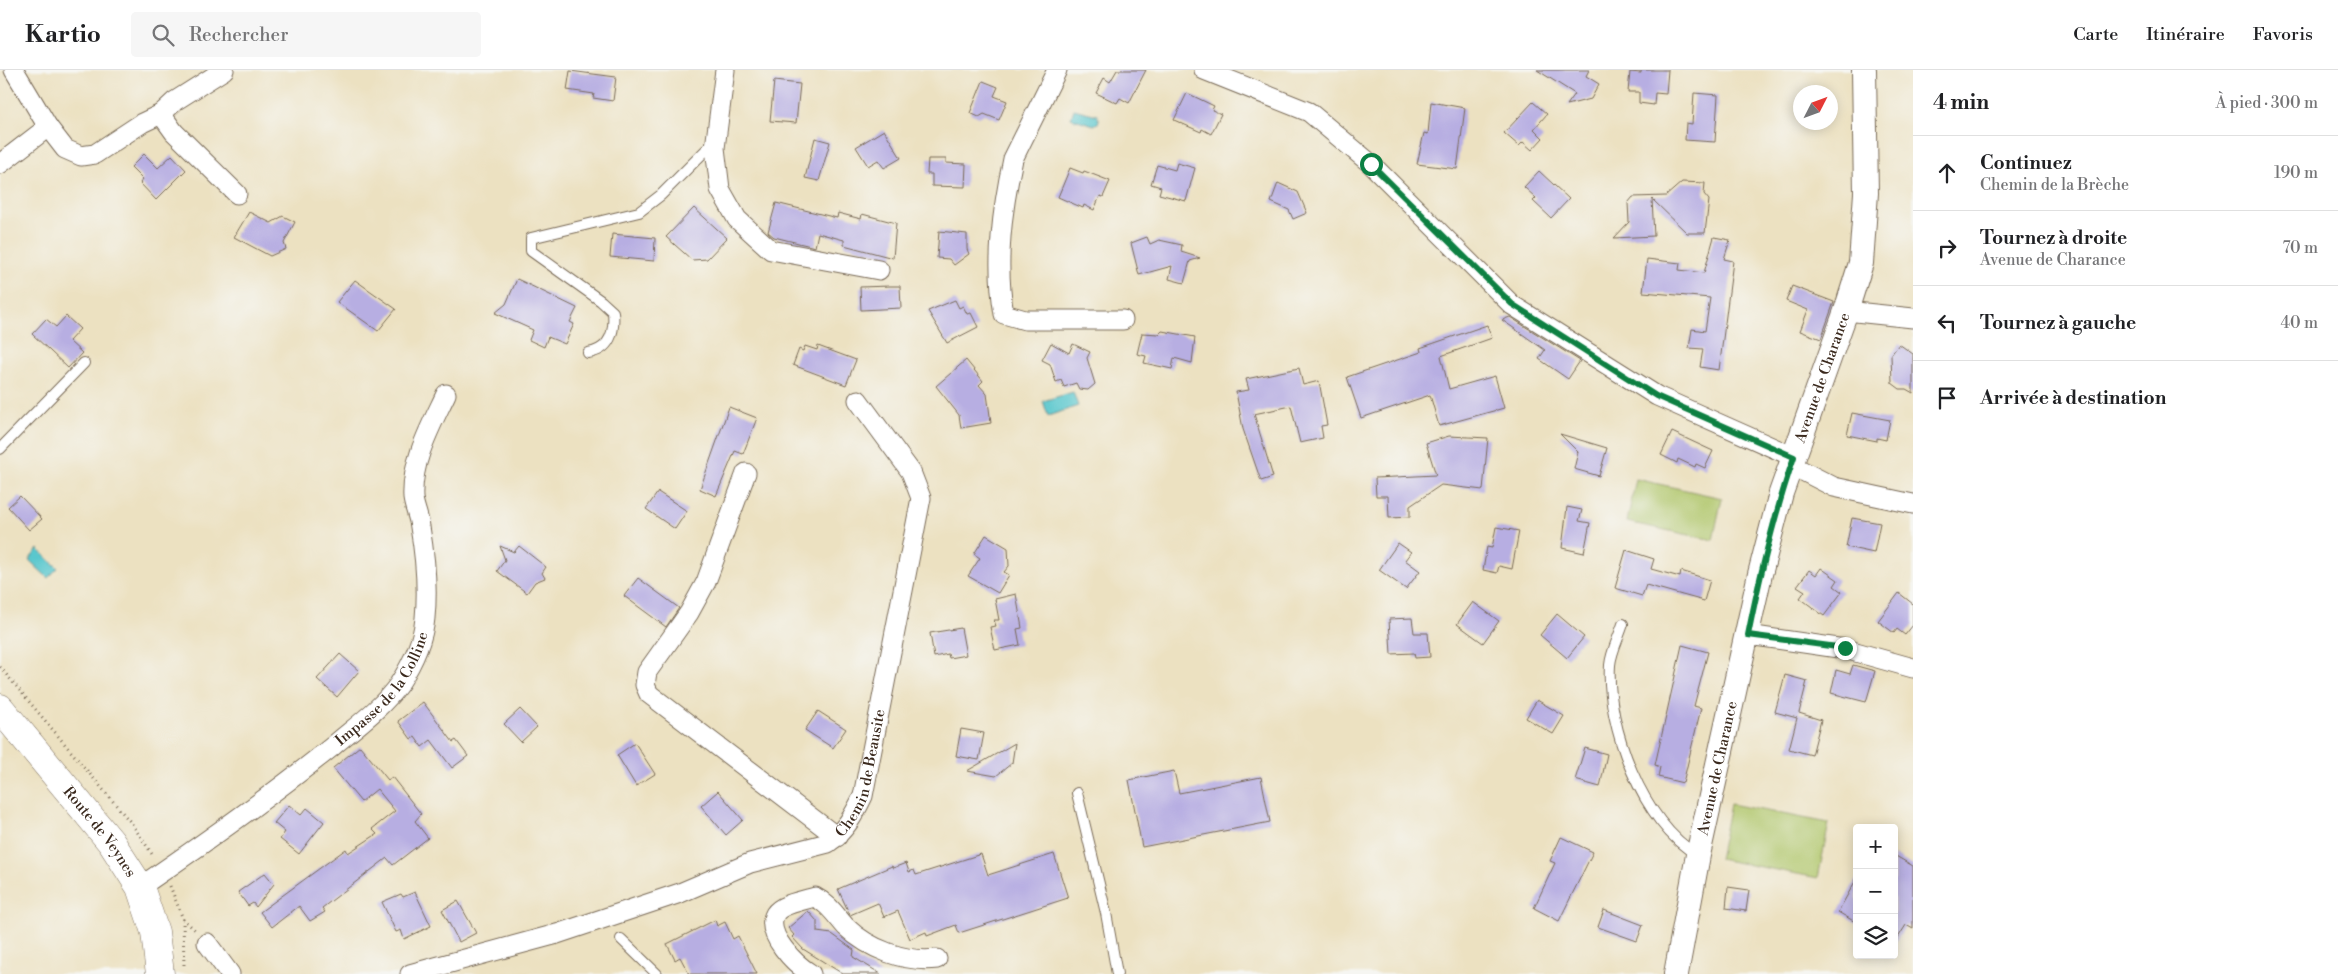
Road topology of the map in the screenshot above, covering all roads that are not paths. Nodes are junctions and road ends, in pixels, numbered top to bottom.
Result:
1 (14, 70) edge
2 (224, 70) edge
3 (725, 70) edge
4 (1056, 70) edge
5 (1204, 70) edge
6 (1864, 70) edge
7 (161, 114) junction
8 (48, 127) junction
9 (716, 140) junction
10 (0, 164) edge
11 (237, 194) dead end
12 (879, 270) dead end
13 (1846, 311) junction
14 (1913, 318) edge
15 (1123, 320) dead end
16 (588, 353) dead end
17 (84, 363) dead end
18 (446, 394) dead end
19 (858, 400) dead end
20 (0, 449) edge
21 (1793, 461) junction
22 (746, 474) dead end
23 (1913, 504) edge
24 (1622, 624) dead end
25 (1748, 635) junction
26 (1913, 668) edge
27 (0, 708) edge
28 (1077, 793) dead end
29 (837, 837) junction
30 (1698, 855) junction
31 (140, 887) junction
32 (621, 939) dead end
33 (207, 943) dead end
34 (937, 959) dead end
35 (160, 974) edge
36 (230, 974) edge
37 (410, 974) edge
38 (657, 974) edge
39 (811, 974) edge
40 (1117, 974) edge
41 (1676, 974) edge

1 - 8 street
2 - 7 street
3 - 9 street
4 - 15 street
5 - 21 street
6 - 13 street, Avenue de Charance
7 - 8 street
7 - 11 street
8 - 10 street
9 - 12 street
9 - 16 lane
13 - 14 street
13 - 21 street, Avenue de Charance
17 - 20 lane
18 - 31 street, Impasse de la Colline
19 - 29 street, Chemin de Beausite
21 - 23 street
21 - 25 street, Avenue de Charance
22 - 29 street
24 - 30 lane
25 - 26 street
25 - 30 street, Avenue de Charance
27 - 31 main road, Route de Veynes
28 - 40 lane
29 - 37 street, Chemin de Beausite
30 - 41 street, Avenue de Charance
31 - 35 main road, Route de Veynes
32 - 38 lane
33 - 36 street
34 - 39 street

